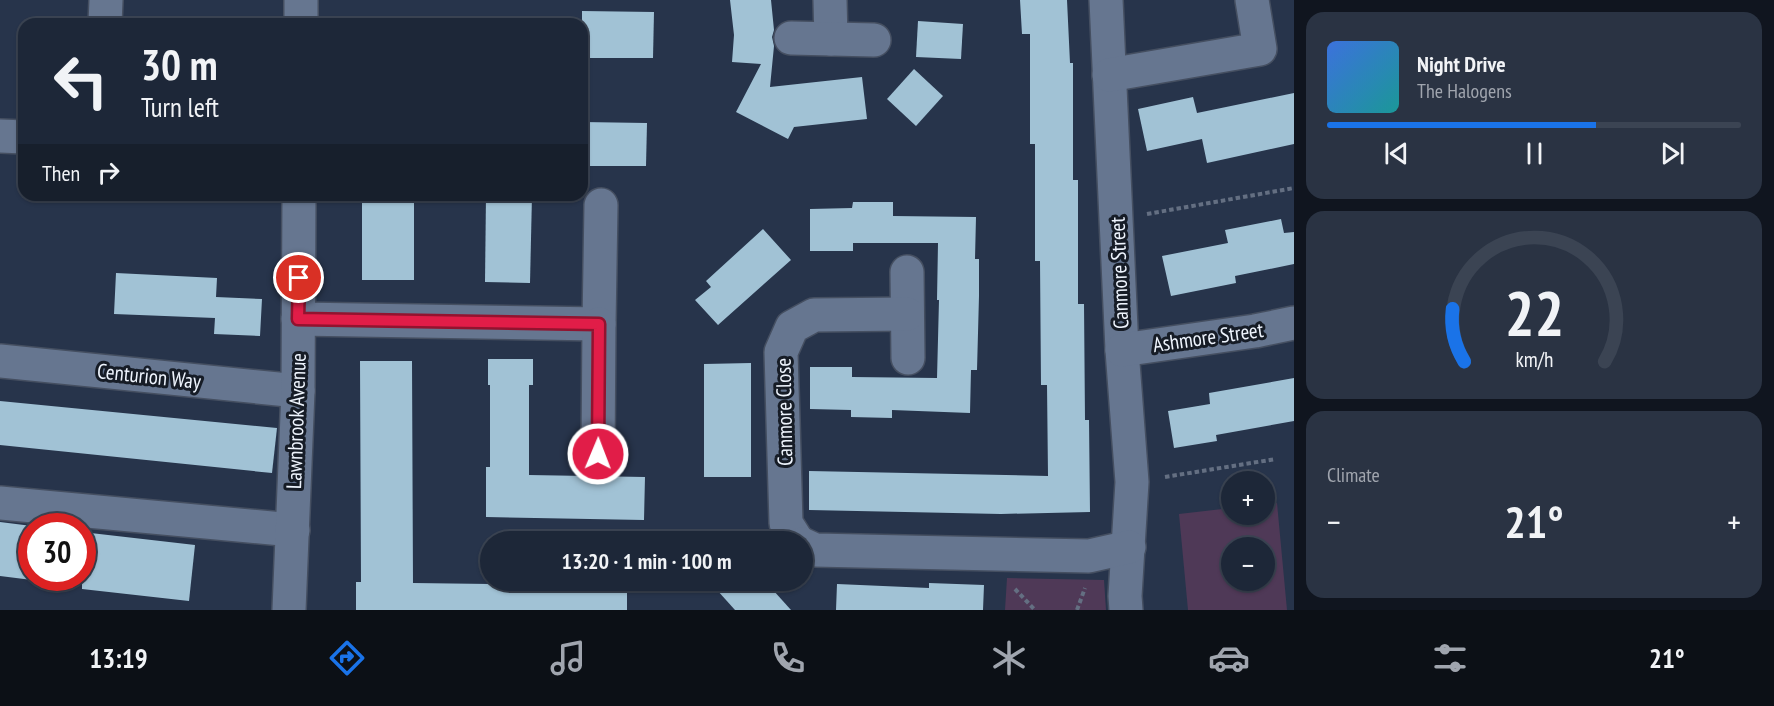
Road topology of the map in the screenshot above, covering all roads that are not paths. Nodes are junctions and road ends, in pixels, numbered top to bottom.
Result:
1 (106, 0) edge
2 (301, 0) edge
3 (830, 0) edge
4 (1106, 0) edge
5 (1252, 0) edge
6 (105, 18) edge
7 (301, 18) edge
8 (790, 38) dead end
9 (831, 39) junction
10 (874, 40) dead end
11 (1109, 75) junction
12 (0, 136) edge
13 (18, 137) edge
14 (299, 201) edge
15 (601, 205) dead end
16 (907, 272) dead end
17 (907, 314) junction
18 (298, 319) junction
19 (1294, 323) edge
20 (599, 324) junction
21 (1122, 350) junction
22 (908, 358) dead end
23 (0, 361) edge
24 (298, 391) junction
25 (598, 454) dead end
26 (0, 502) edge
27 (293, 530) junction
28 (791, 531) edge
29 (1129, 546) junction
30 (813, 550) edge
31 (289, 610) edge
32 (1126, 610) edge

1 - 6 street
2 - 7 street
3 - 9 street
4 - 11 street, Canmore Street
5 - 11 street
8 - 9 street
9 - 10 street
11 - 21 street, Canmore Street
12 - 13 street
14 - 18 street, Lawnbrook Avenue
15 - 20 street
16 - 17 street
17 - 22 street
17 - 28 street, Canmore Close
18 - 20 street
18 - 24 street, Lawnbrook Avenue
19 - 21 street, Ashmore Street
20 - 25 street
21 - 29 street, Canmore Street
23 - 24 street, Centurion Way
24 - 27 street, Lawnbrook Avenue
26 - 27 street
27 - 31 street, Lawnbrook Avenue
29 - 30 street
29 - 32 street, Canmore Street

